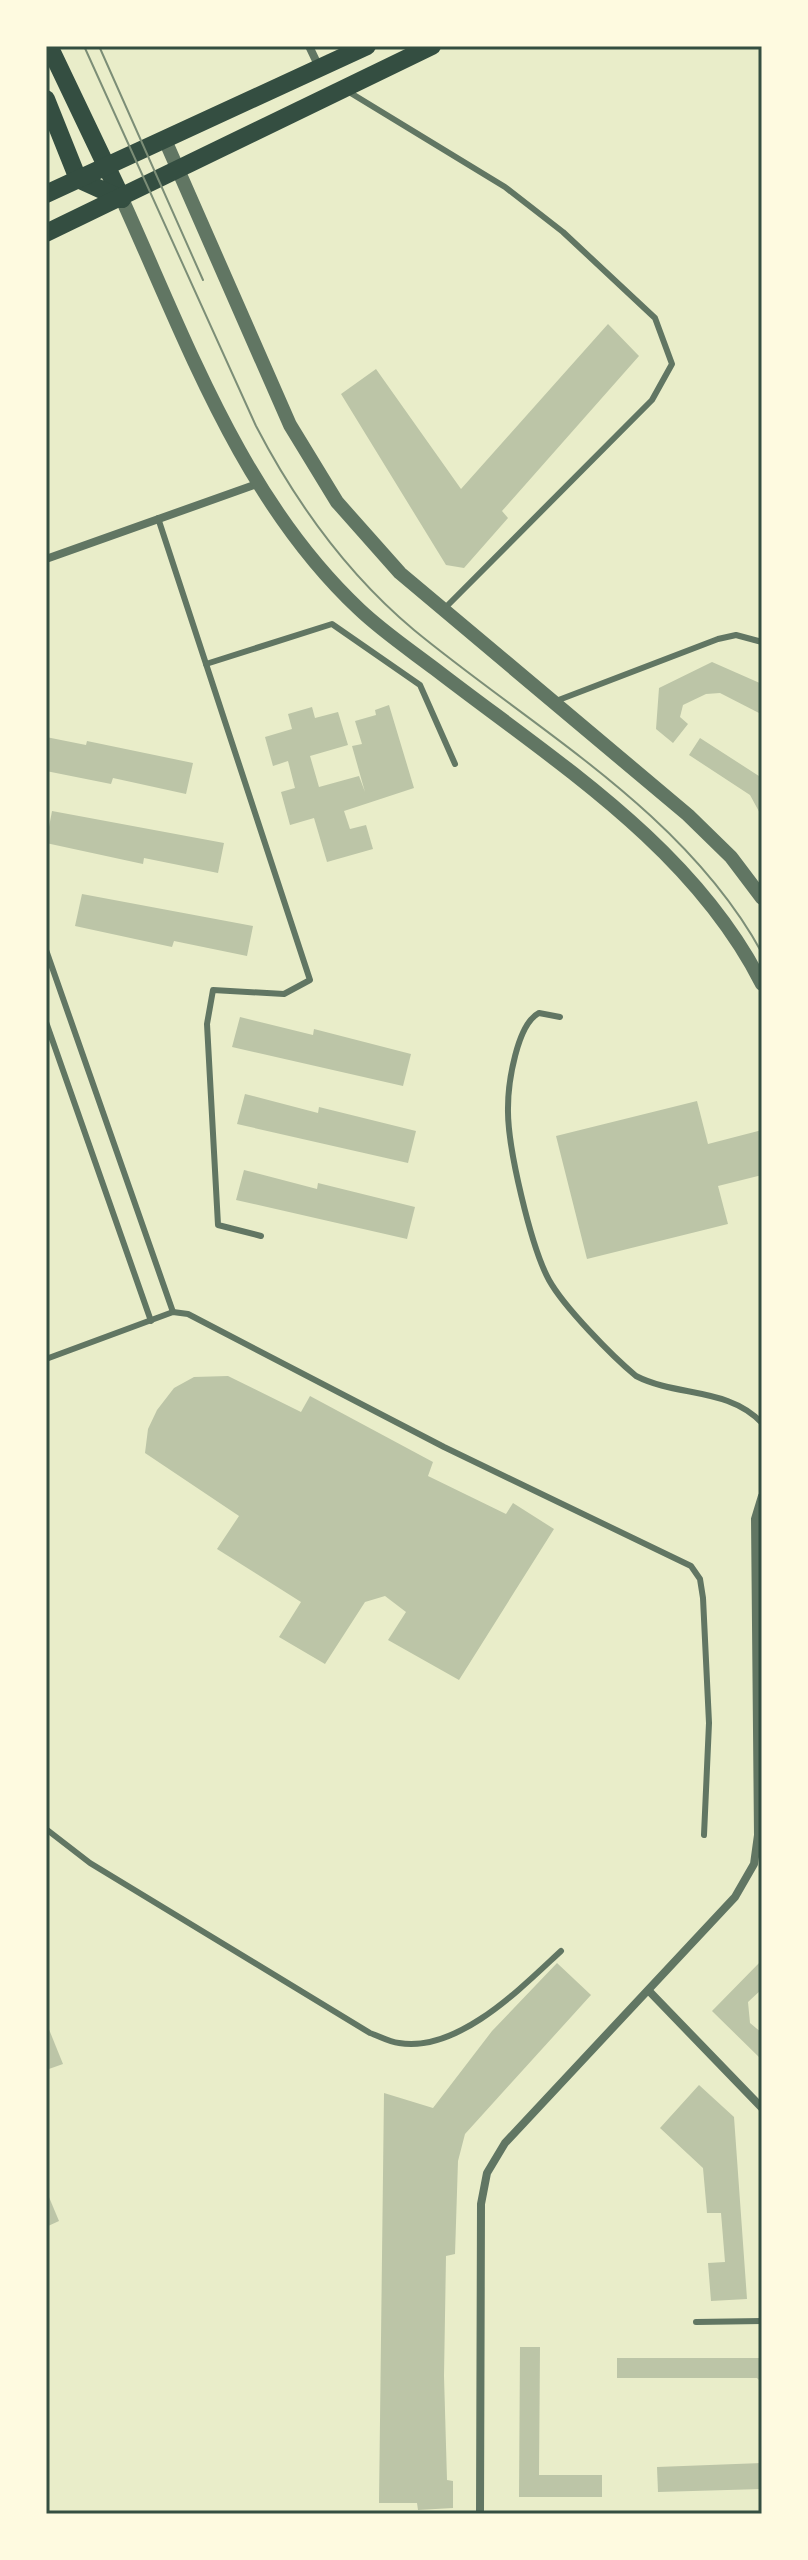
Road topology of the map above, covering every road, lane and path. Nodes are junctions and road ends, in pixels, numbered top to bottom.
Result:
1 (49, 46) edge
2 (309, 46) edge
3 (367, 46) edge
4 (432, 46) edge
5 (319, 68) junction
6 (341, 87) junction
7 (46, 99) edge
8 (165, 140) junction
9 (104, 166) junction
10 (178, 172) junction
11 (78, 179) junction
12 (46, 194) edge
13 (122, 199) junction
14 (46, 233) edge
15 (257, 484) junction
16 (158, 518) junction
17 (46, 559) edge
18 (443, 610) junction
19 (762, 642) edge
20 (206, 664) junction
21 (556, 701) junction
22 (455, 764) dead end
23 (762, 898) edge
24 (46, 950) edge
25 (762, 984) edge
26 (560, 1017) dead end
27 (46, 1022) edge
28 (261, 1236) dead end
29 (173, 1312) junction
30 (151, 1321) junction
31 (46, 1359) edge
32 (762, 1423) edge
33 (762, 1496) edge
34 (46, 1829) edge
35 (704, 1835) dead end
36 (561, 1951) dead end
37 (649, 1991) junction
38 (762, 2108) edge
39 (762, 2321) edge
40 (696, 2322) dead end
41 (480, 2514) edge

1 - 9 main road
2 - 5 street
3 - 5 main road
4 - 6 main road
5 - 8 main road
6 - 10 main road
6 - 18 lane
7 - 11 main road
8 - 9 main road
8 - 10 street
9 - 11 main road
9 - 13 main road
10 - 13 main road
10 - 18 street
11 - 12 main road
11 - 13 main road
13 - 14 main road
13 - 15 street
15 - 16 street
15 - 25 street
16 - 17 street
16 - 20 lane
18 - 21 street
19 - 21 lane
20 - 22 lane
20 - 28 lane
21 - 23 street
24 - 29 lane
26 - 32 lane
27 - 30 lane
29 - 30 lane
29 - 35 lane
30 - 31 lane
33 - 37 street
34 - 36 lane
37 - 38 street
37 - 41 street
39 - 40 lane

